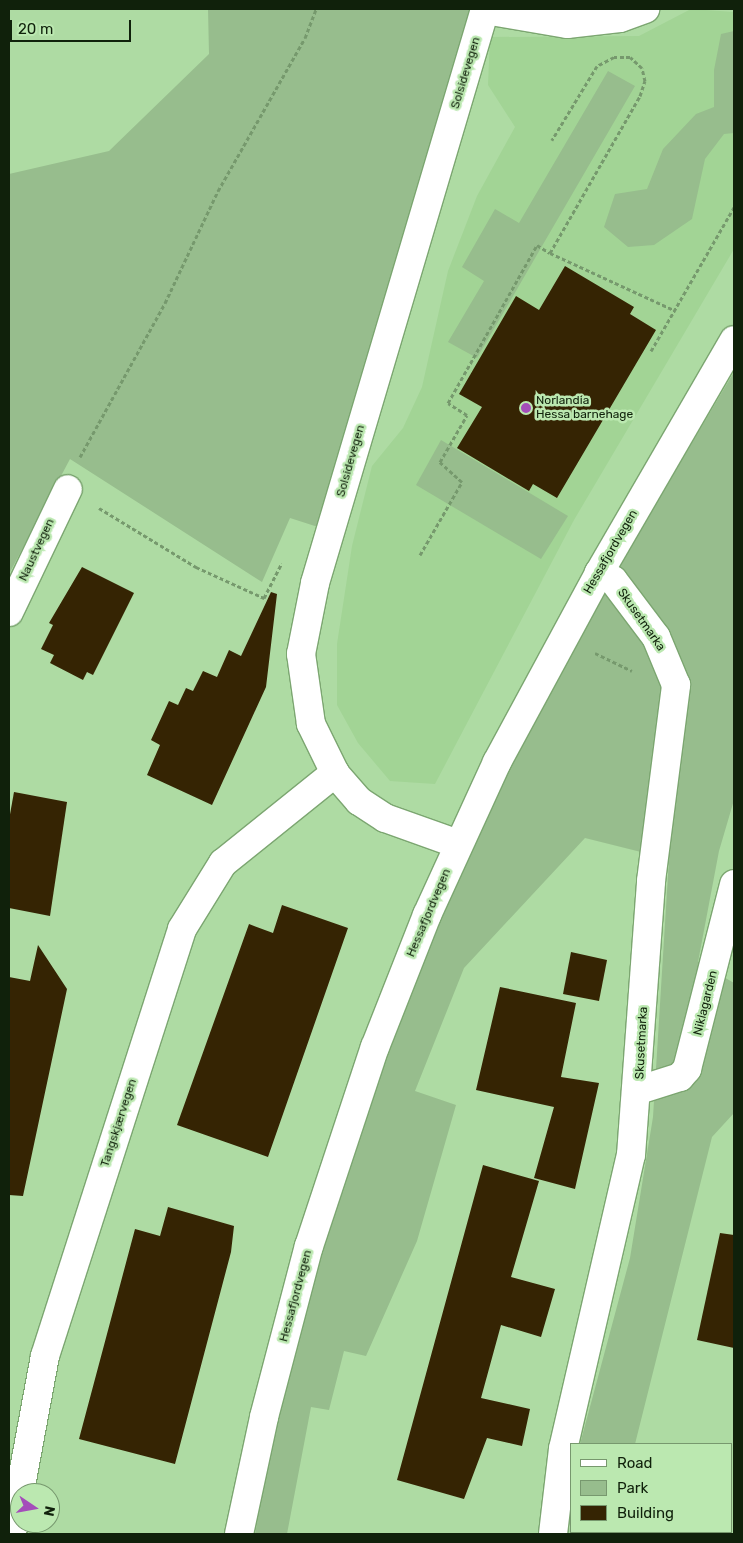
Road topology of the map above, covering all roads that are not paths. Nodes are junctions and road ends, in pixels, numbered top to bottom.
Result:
1 (485, 9) edge
2 (645, 9) edge
3 (734, 340) edge
4 (68, 489) road end
5 (599, 573) junction
6 (9, 612) edge
7 (335, 773) junction
8 (458, 844) junction
9 (734, 884) edge
10 (639, 1090) junction
11 (12, 1534) edge
12 (239, 1534) edge
13 (553, 1534) edge

1 - 2 street, Solsidevegen
1 - 7 street, Solsidevegen
3 - 5 street, Hessafjordvegen
4 - 6 street, Naustvegen
5 - 8 street, Hessafjordvegen
5 - 10 street, Skusetmarka
7 - 8 street, Solsidevegen
7 - 11 street, Tangskjærvegen
8 - 12 street, Hessafjordvegen
9 - 10 street, Niklagarden
10 - 13 street, Skusetmarka

